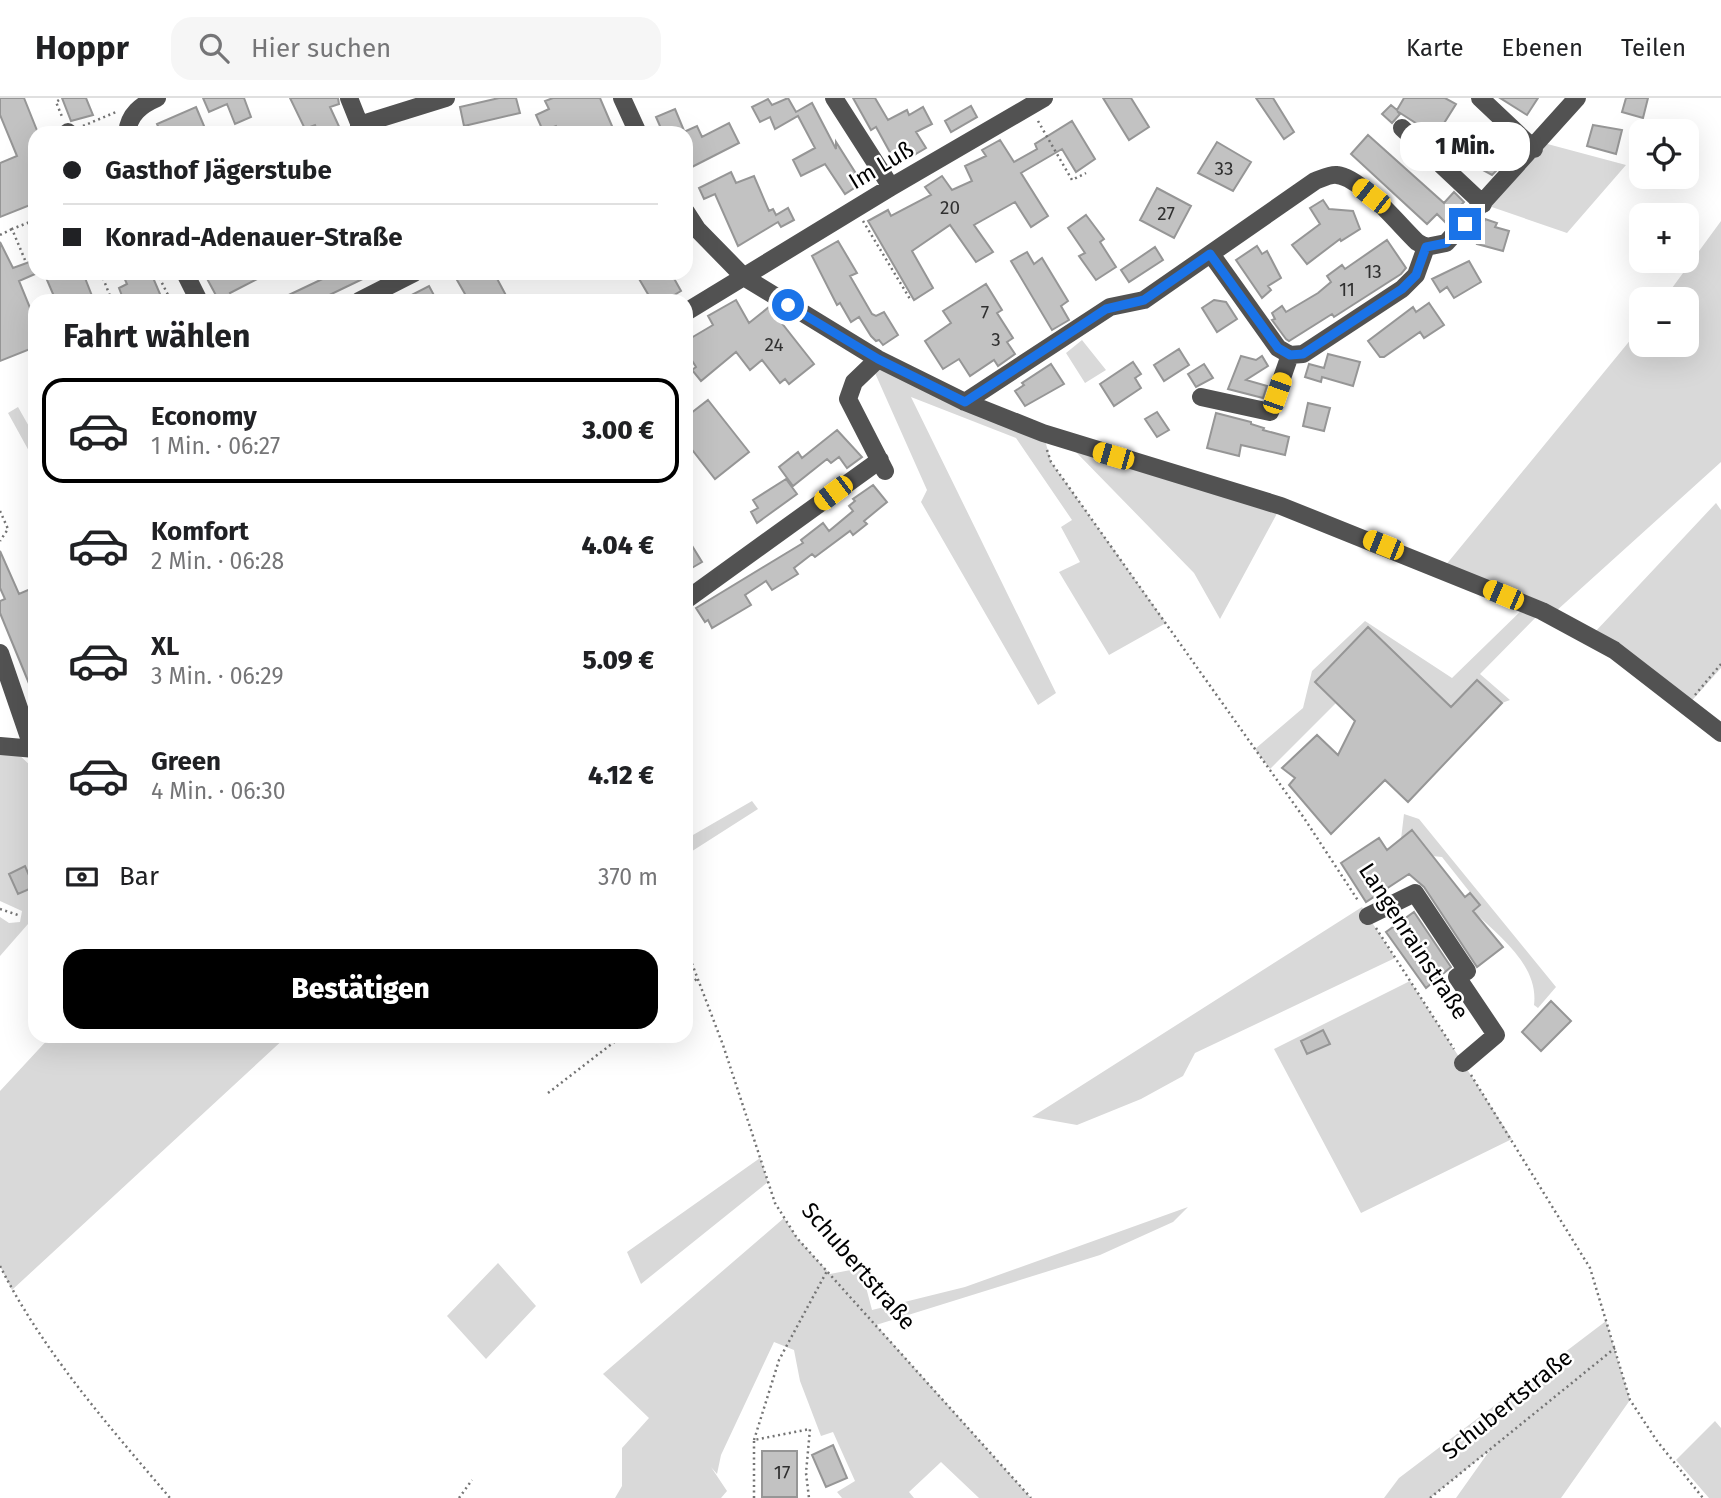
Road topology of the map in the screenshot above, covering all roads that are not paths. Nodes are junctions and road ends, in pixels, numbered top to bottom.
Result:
1 (157, 98) edge
2 (349, 98) edge
3 (446, 98) edge
4 (622, 98) edge
5 (834, 98) edge
6 (1480, 98) edge
7 (1578, 99) edge
8 (1038, 101) edge
9 (129, 126) edge
10 (360, 126) edge
11 (369, 126) edge
12 (635, 126) edge
13 (1402, 128) dead end
14 (1534, 149) junction
15 (891, 187) junction
16 (1483, 204) junction
17 (693, 223) edge
18 (1426, 247) junction
19 (1210, 254) junction
20 (744, 277) junction
21 (400, 280) edge
22 (373, 294) edge
23 (693, 308) edge
24 (1290, 355) junction
25 (878, 359) junction
26 (1201, 397) dead end
27 (965, 402) junction
28 (693, 595) edge
29 (0, 653) edge
30 (28, 732) edge
31 (1721, 733) edge
32 (0, 746) edge
33 (28, 748) edge
34 (1368, 916) road end
35 (1463, 1063) road end

1 - 9 street
2 - 10 street
3 - 11 street
4 - 12 street
5 - 15 street
6 - 14 street
7 - 14 street
8 - 15 street, Im Luß
13 - 16 street
14 - 16 street
15 - 20 street, Im Luß
16 - 18 street
17 - 20 street
18 - 19 street
18 - 24 street
19 - 24 street
19 - 27 street
20 - 23 street, Im Luß
20 - 25 street
21 - 22 street
24 - 26 street
25 - 27 street
25 - 28 street
27 - 31 street
29 - 30 street
32 - 33 street
34 - 35 street

